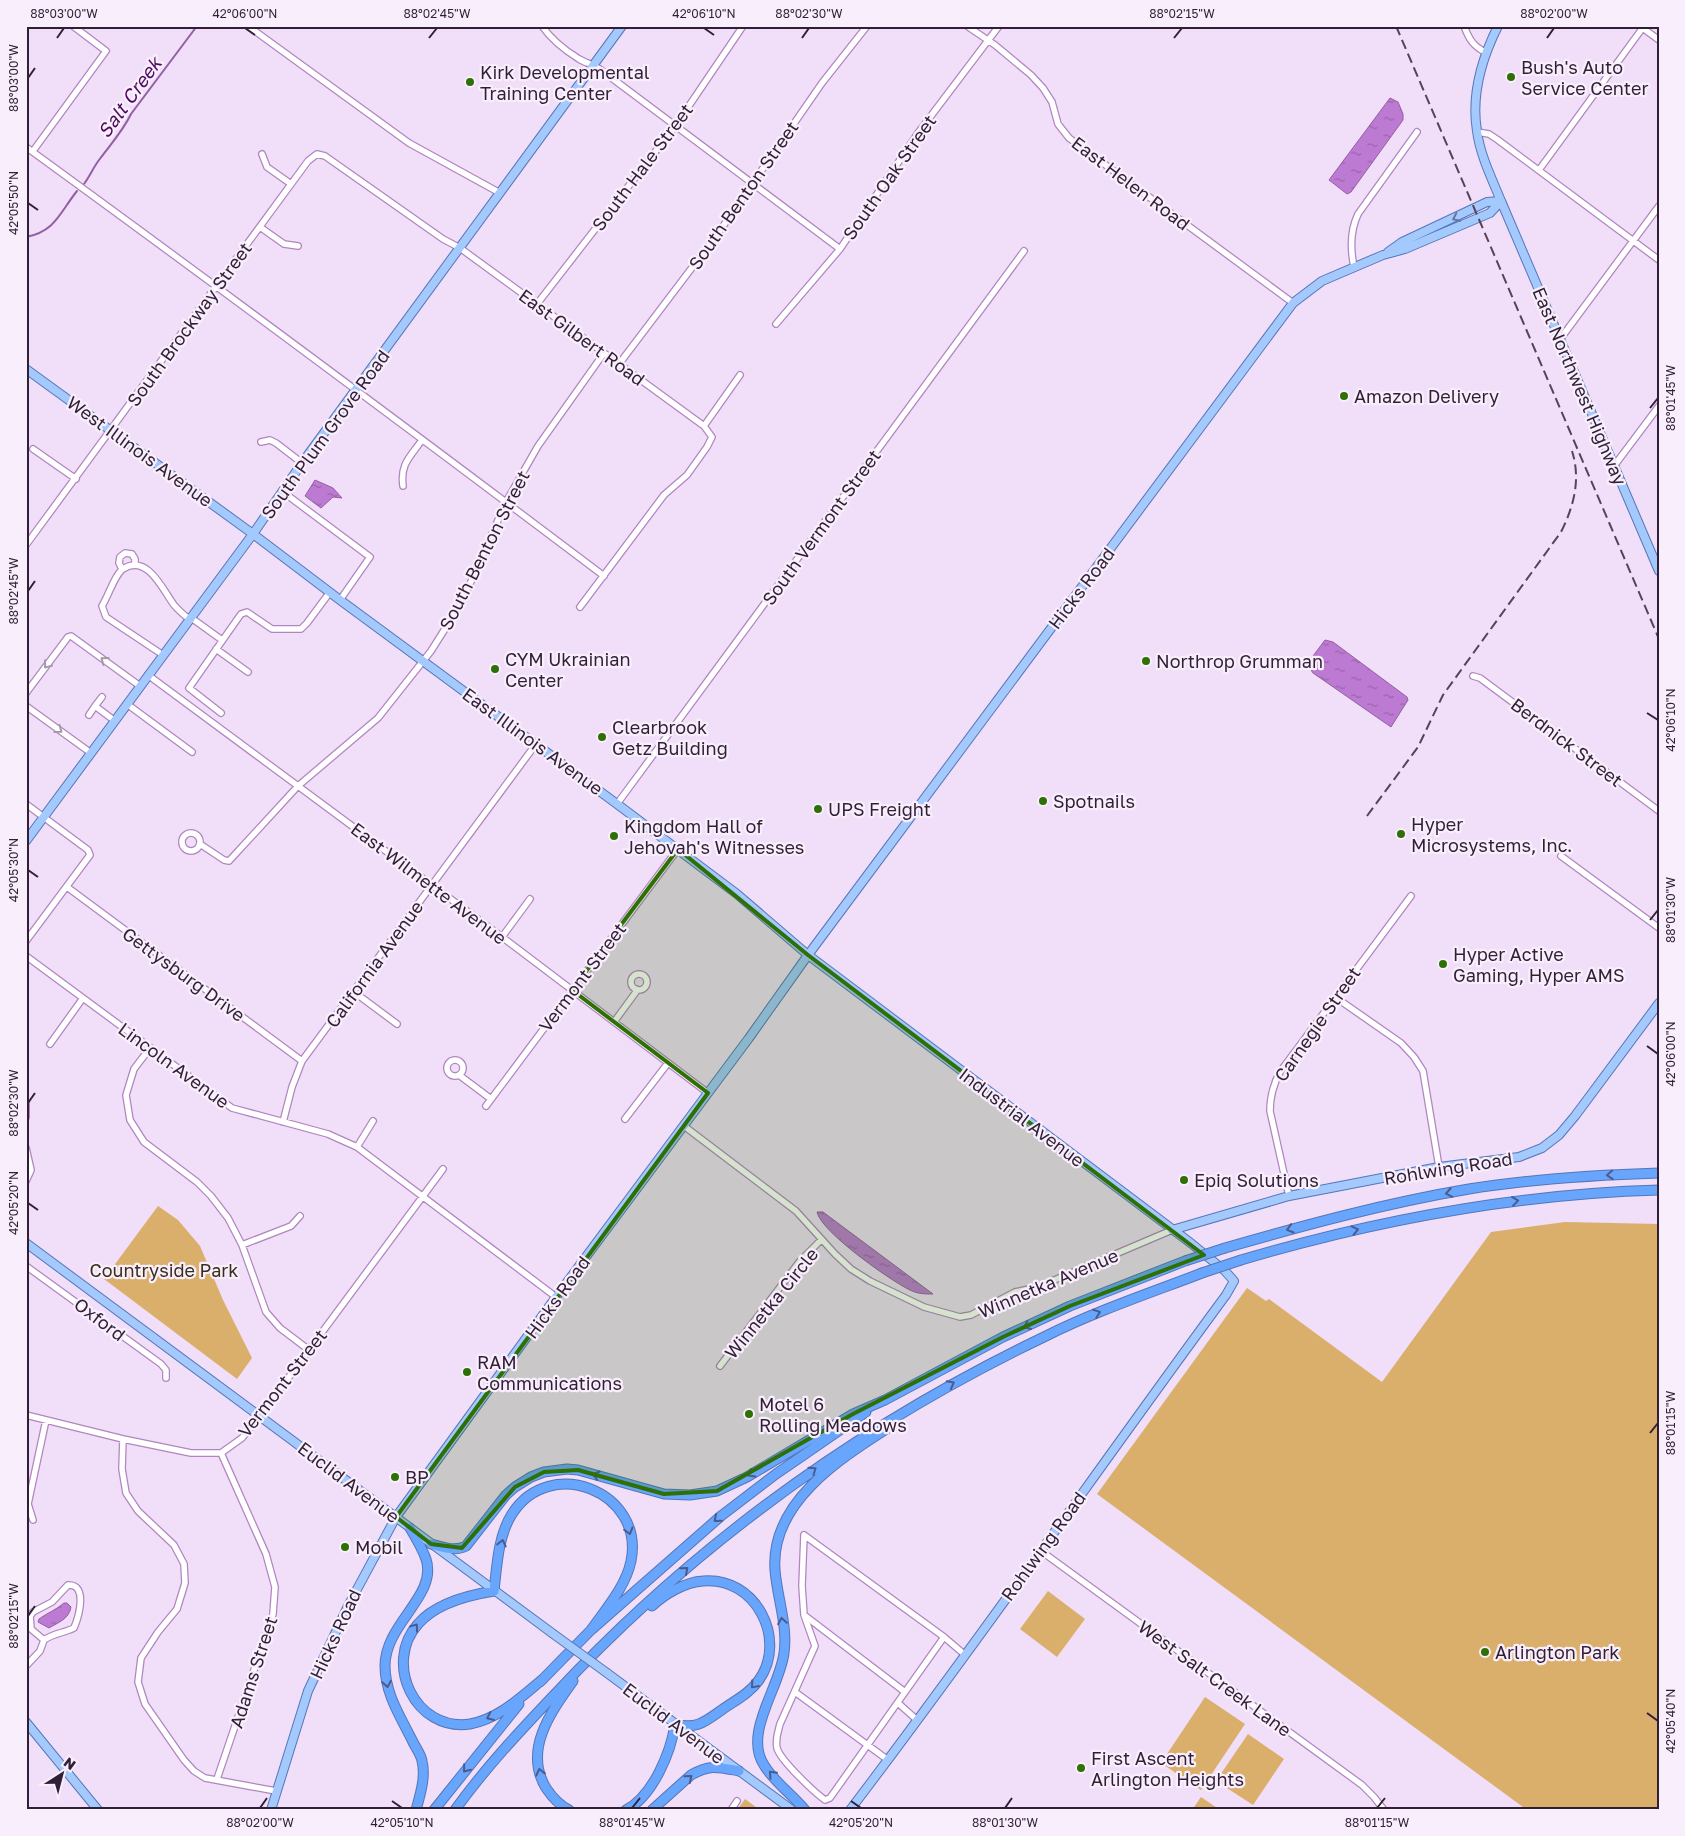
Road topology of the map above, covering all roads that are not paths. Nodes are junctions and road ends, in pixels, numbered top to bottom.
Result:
1 (73, 26) edge
2 (248, 26) edge
3 (542, 26) edge
4 (622, 26) edge
5 (743, 26) edge
6 (867, 26) edge
7 (967, 26) edge
8 (999, 26) edge
9 (1464, 26) edge
10 (1498, 26) edge
11 (1642, 27) edge
12 (988, 40) junction
13 (1659, 40) edge
14 (1485, 52) junction
15 (594, 64) junction
16 (676, 125) junction
17 (1417, 132) dead end
18 (1477, 132) junction
19 (26, 147) edge
20 (32, 152) junction
21 (262, 154) dead end
22 (317, 154) joint
23 (1539, 170) junction
24 (291, 184) junction
25 (754, 184) junction
26 (500, 193) junction
27 (1501, 201) junction
28 (1659, 206) edge
29 (260, 227) junction
30 (1633, 241) junction
31 (298, 246) dead end
32 (460, 248) junction
33 (840, 248) junction
34 (1024, 251) dead end
35 (1659, 260) edge
36 (1354, 267) junction
37 (217, 285) junction
38 (1293, 303) junction
39 (537, 304) junction
40 (776, 324) dead end
41 (1560, 338) junction
42 (604, 353) junction
43 (619, 364) junction
44 (26, 369) edge
45 (740, 375) dead end
46 (355, 391) junction
47 (1659, 406) edge
48 (704, 426) junction
49 (111, 430) junction
50 (422, 440) junction
51 (261, 442) dead end
52 (33, 449) dead end
53 (302, 463) junction
54 (1614, 466) junction
55 (76, 479) junction
56 (403, 486) dead end
57 (283, 492) junction
58 (506, 502) junction
59 (253, 534) junction
60 (26, 545) edge
61 (134, 564) junction
62 (122, 569) junction
63 (1659, 572) edge
64 (604, 576) junction
65 (330, 592) junction
66 (340, 600) junction
67 (580, 607) dead end
68 (190, 618) junction
69 (222, 640) junction
70 (216, 649) junction
71 (163, 655) junction
72 (424, 660) junction
73 (248, 672) dead end
74 (148, 675) junction
75 (1473, 676) dead end
76 (140, 686) junction
77 (26, 693) edge
78 (102, 697) dead end
79 (127, 704) junction
80 (26, 706) edge
81 (95, 706) junction
82 (221, 712) dead end
83 (89, 715) dead end
84 (115, 721) junction
85 (536, 744) junction
86 (192, 752) dead end
87 (91, 753) junction
88 (298, 786) junction
89 (26, 804) edge
90 (618, 804) junction
91 (1659, 811) edge
92 (44, 817) junction
93 (26, 841) edge
94 (200, 844) dead end
95 (678, 849) junction
96 (1561, 856) dead end
97 (432, 886) junction
98 (67, 887) junction
99 (1411, 896) dead end
100 (530, 899) dead end
101 (1659, 928) edge
102 (502, 937) junction
103 (26, 942) edge
104 (808, 955) junction
105 (26, 956) edge
106 (636, 989) dead end
107 (572, 990) junction
108 (354, 992) junction
109 (1335, 997) junction
110 (83, 998) junction
111 (1659, 1003) edge
112 (614, 1022) junction
113 (397, 1024) dead end
114 (50, 1044) dead end
115 (150, 1048) junction
116 (302, 1061) junction
117 (668, 1063) junction
118 (459, 1075) dead end
119 (708, 1093) junction
120 (491, 1099) junction
121 (26, 1104) edge
122 (486, 1106) dead end
123 (26, 1117) edge
124 (625, 1119) dead end
125 (373, 1121) dead end
126 (283, 1122) junction
127 (684, 1126) junction
128 (357, 1147) junction
129 (26, 1148) edge
130 (1438, 1167) junction
131 (443, 1169) dead end
132 (1659, 1173) edge
133 (26, 1181) edge
134 (1659, 1190) edge
135 (1289, 1196) junction
136 (422, 1197) junction
137 (300, 1216) dead end
138 (1172, 1230) junction
139 (821, 1240) junction
140 (26, 1243) edge
141 (242, 1245) junction
142 (26, 1266) edge
143 (1234, 1281) joint
144 (556, 1297) junction
145 (309, 1350) junction
146 (720, 1366) dead end
147 (166, 1378) dead end
148 (927, 1397) junction
149 (885, 1400) junction
150 (26, 1416) edge
151 (260, 1416) junction
152 (46, 1420) junction
153 (123, 1439) junction
154 (221, 1453) junction
155 (396, 1517) junction
156 (33, 1520) dead end
157 (410, 1528) junction
158 (431, 1544) junction
159 (1041, 1551) junction
160 (494, 1591) junction
161 (804, 1615) junction
162 (591, 1630) junction
163 (609, 1637) junction
164 (944, 1637) junction
165 (44, 1640) junction
166 (593, 1653) junction
167 (964, 1654) junction
168 (26, 1666) edge
169 (543, 1678) junction
170 (795, 1692) junction
171 (904, 1692) junction
172 (898, 1703) junction
173 (917, 1720) junction
174 (26, 1722) edge
175 (675, 1724) junction
176 (868, 1744) junction
177 (888, 1760) junction
178 (739, 1771) junction
179 (217, 1779) junction
180 (276, 1791) junction
181 (737, 1801) dead end
182 (98, 1810) edge
183 (271, 1810) edge
184 (416, 1810) edge
185 (434, 1810) edge
186 (455, 1810) edge
187 (569, 1810) edge
188 (626, 1810) edge
189 (652, 1810) edge
190 (731, 1810) edge
191 (792, 1810) edge
192 (805, 1810) edge
193 (850, 1810) edge
194 (1384, 1810) edge

1 - 20 street
2 - 26 street
3 - 15 street
4 - 15 main road, South Plum Grove Road
5 - 16 street, South Hale Street
6 - 25 street, South Benton Street
7 - 12 street, East Helen Road
8 - 12 street, South Oak Street
9 - 14 street
10 - 14 main road, East Northwest Highway
11 - 13 street
11 - 23 street
12 - 33 street, South Oak Street
12 - 38 street, East Helen Road
14 - 18 main road, East Northwest Highway
15 - 16 street
15 - 26 main road, South Plum Grove Road
16 - 25 street
16 - 39 street, South Hale Street
17 - 36 street
18 - 23 street
18 - 27 main road, East Northwest Highway
19 - 20 street
20 - 37 street
21 - 24 street
22 - 24 street, South Brockway Street
22 - 32 street, East Gilbert Road
23 - 30 street
24 - 29 street, South Brockway Street
25 - 33 street
25 - 43 street, South Benton Street
26 - 32 main road, South Plum Grove Road
27 - 36 main road, Hicks Road
27 - 41 main road, East Northwest Highway
28 - 30 street
29 - 31 street
29 - 37 street, South Brockway Street
30 - 35 street
30 - 41 street
32 - 39 street, East Gilbert Road
32 - 46 main road, South Plum Grove Road
33 - 40 street, South Oak Street
34 - 90 street, South Vermont Street
36 - 38 main road, Hicks Road
37 - 46 street
37 - 49 street, South Brockway Street
38 - 104 main road, Hicks Road
39 - 42 street, East Gilbert Road
41 - 54 main road, East Northwest Highway
42 - 43 street, East Gilbert Road
42 - 58 street, South Benton Street
43 - 48 street, East Gilbert Road
44 - 49 main road, West Illinois Avenue
45 - 48 street
46 - 50 street
46 - 53 main road, South Plum Grove Road
47 - 54 street
48 - 64 street
49 - 55 street, South Brockway Street
49 - 59 main road, West Illinois Avenue
50 - 56 street
50 - 58 street
51 - 53 street
52 - 55 street
53 - 57 main road, South Plum Grove Road
54 - 63 main road, East Northwest Highway
55 - 60 street, South Brockway Street
57 - 59 main road, South Plum Grove Road
57 - 66 street
58 - 64 street
58 - 72 street, South Benton Street
59 - 65 main road, East Illinois Avenue
59 - 68 main road, South Plum Grove Road
61 - 62 street
61 - 62 street
61 - 68 street
62 - 71 street
64 - 67 street
65 - 66 main road, East Illinois Avenue
65 - 69 street
66 - 72 main road, East Illinois Avenue
68 - 69 street
68 - 71 main road, South Plum Grove Road
69 - 70 street
70 - 73 street
70 - 82 street
71 - 74 main road, South Plum Grove Road
72 - 85 main road, East Illinois Avenue
72 - 88 street, South Benton Street
74 - 76 main road, South Plum Grove Road
74 - 88 street, East Wilmette Avenue
75 - 91 street, Berdnick Street
76 -> 77 street
76 - 79 main road, South Plum Grove Road
78 - 81 street
79 - 84 main road, South Plum Grove Road
79 - 86 street
80 -> 87 street
81 - 83 street
81 - 84 street
84 - 87 main road, South Plum Grove Road
85 - 90 main road, East Illinois Avenue
85 - 97 street, California Avenue
87 - 92 main road, South Plum Grove Road
88 - 94 street, South Benton Street
88 - 97 street, East Wilmette Avenue
89 - 92 street
90 - 95 main road, East Illinois Avenue
92 - 93 main road, South Plum Grove Road
92 - 98 street
95 - 104 main road, East Illinois Avenue
95 - 107 street, Vermont Street
96 - 101 street
97 - 102 street, East Wilmette Avenue
97 - 108 street, California Avenue
98 - 103 street
98 - 116 street, Gettysburg Drive
99 - 109 street, Carnegie Street
100 - 102 street
102 - 107 street, East Wilmette Avenue
104 - 119 main road, Hicks Road
104 - 138 main road, Industrial Avenue
105 - 110 street, Lincoln Avenue
106 - 112 street
107 - 112 street, East Wilmette Avenue
107 - 120 street, Vermont Street
108 - 113 street
108 - 116 street, California Avenue
109 - 130 street
109 - 135 street, Carnegie Street
110 - 114 street
110 - 115 street, Lincoln Avenue
111 - 130 main road, Rohlwing Road
112 - 117 street, East Wilmette Avenue
115 - 126 street, Lincoln Avenue
115 - 141 street
116 - 126 street, California Avenue
117 - 119 street, East Wilmette Avenue
117 - 124 street
118 - 120 street
119 - 127 main road, Hicks Road
120 - 122 street, Vermont Street
121 - 123 street
125 - 128 street
126 - 128 street, Lincoln Avenue
127 - 139 street, Winnetka Avenue
127 - 144 main road, Hicks Road
128 - 136 street, Lincoln Avenue
129 - 133 street
130 - 135 main road, Rohlwing Road
131 - 136 street, Vermont Street
132 -> 149 highway, bridge
148 -> 134 highway, bridge
135 - 138 main road, Rohlwing Road
136 - 144 street, Lincoln Avenue
136 - 145 street, Vermont Street
137 - 141 street
138 - 139 street, Winnetka Avenue
138 - 143 main road, Industrial Avenue
139 - 146 street, Winnetka Circle
140 - 151 main road, Euclid Avenue
141 - 145 street
142 - 147 street, Oxford
143 - 159 main road, Rohlwing Road
144 - 155 main road, Hicks Road
145 - 151 street, Vermont Street
163 -> 148 highway
192 -> 148 highway
149 -> 158 highway
149 -> 162 highway
150 - 152 street
151 - 154 street, Vermont Street
151 - 155 main road, Euclid Avenue
152 - 153 street
152 - 156 street
153 - 154 street
153 - 179 street
154 - 179 street, Adams Street
155 - 157 main road, Euclid Avenue
155 - 180 main road, Hicks Road
157 - 158 main road, Euclid Avenue
157 -> 184 highway
158 - 160 main road, Euclid Avenue
159 - 167 main road, Rohlwing Road
159 - 194 street, West Salt Creek Lane
160 -> 162 highway
169 -> 160 highway
160 - 175 main road, Euclid Avenue, bridge
161 - 164 street
161 - 170 street
161 - 171 street
162 - 169 highway
163 - 166 highway
163 -> 175 highway
164 - 167 street
164 - 171 street
165 - 165 street
165 - 168 street
166 - 186 highway
187 -> 166 highway
167 - 173 main road, Rohlwing Road
169 -> 185 highway
170 - 176 street
170 - 176 street
171 - 172 street
172 - 173 street
172 - 176 street
173 - 177 main road, Rohlwing Road
174 - 182 main road
175 - 178 main road, Euclid Avenue
175 - 188 highway
176 - 177 street
177 - 193 main road, Rohlwing Road
189 -> 178 highway
178 - 191 main road, Euclid Avenue
179 - 180 street
180 - 183 main road, Hicks Road
181 - 190 street

